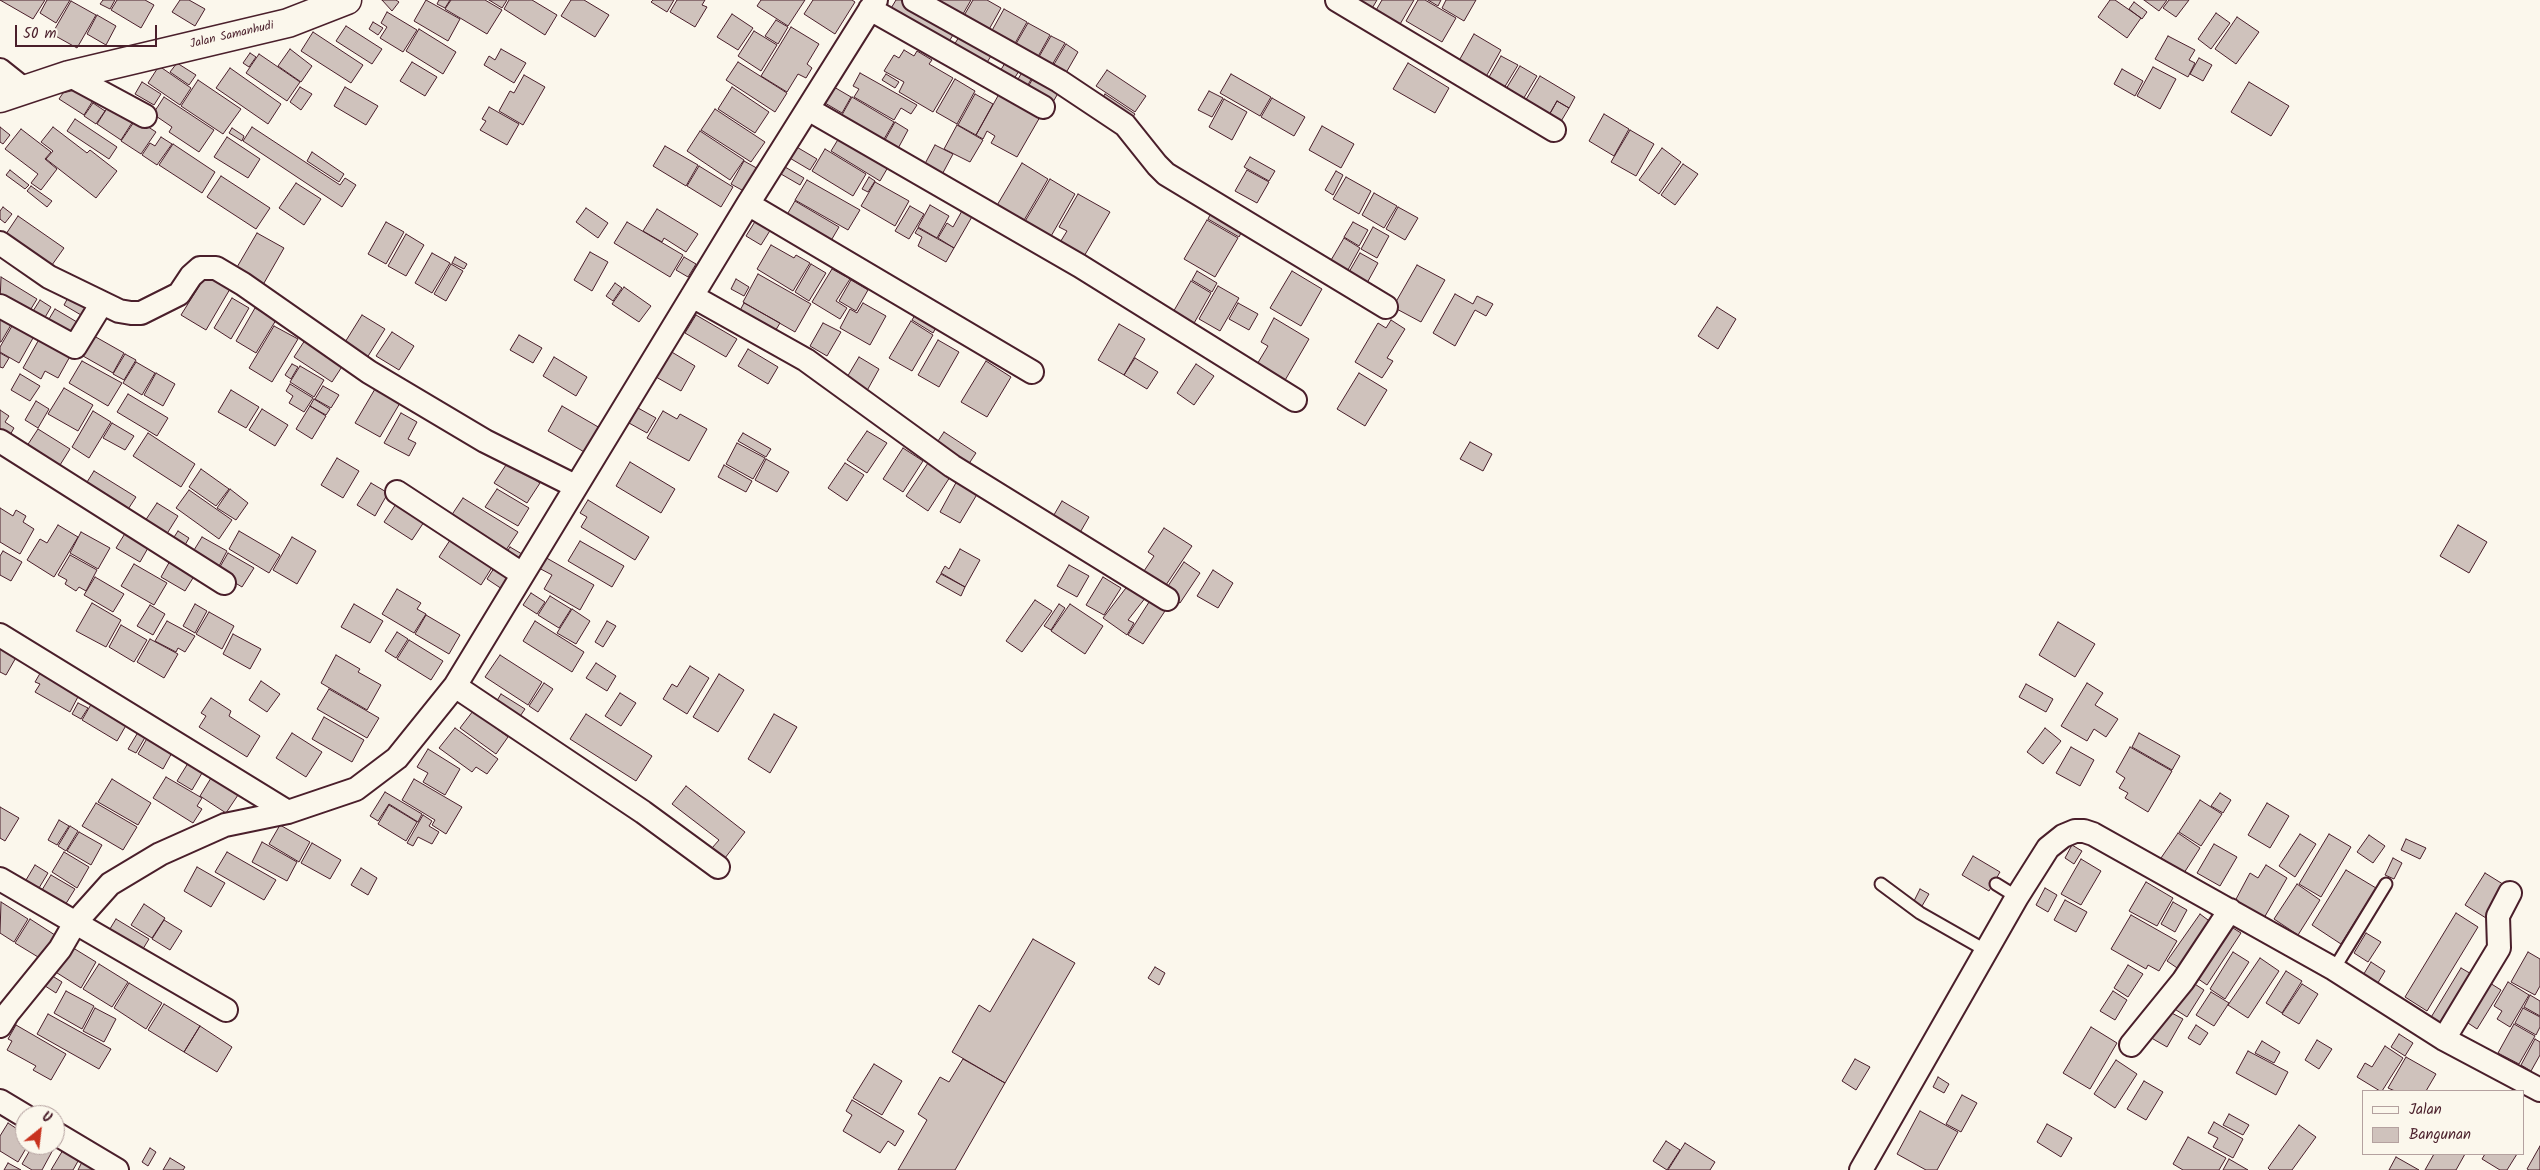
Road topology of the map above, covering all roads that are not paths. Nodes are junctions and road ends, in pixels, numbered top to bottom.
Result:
1 (347, 0) edge
2 (914, 0) edge
3 (1337, 0) edge
4 (873, 4) edge
5 (0, 70) edge
6 (69, 75) junction
7 (26, 90) junction
8 (0, 98) edge
9 (1043, 107) dead end
10 (808, 108) junction
11 (145, 116) dead end
12 (1554, 130) dead end
13 (748, 204) junction
14 (0, 243) edge
15 (692, 296) junction
16 (102, 303) junction
17 (0, 306) edge
18 (1386, 307) dead end
19 (1032, 372) dead end
20 (1295, 400) dead end
21 (0, 441) edge
22 (575, 486) junction
23 (397, 492) dead end
24 (522, 574) junction
25 (224, 583) dead end
26 (1167, 599) dead end
27 (0, 635) edge
28 (455, 686) junction
29 (288, 812) junction
30 (718, 867) dead end
31 (0, 879) edge
32 (1881, 884) dead end
33 (1996, 884) dead end
34 (2386, 884) dead end
35 (2510, 893) dead end
36 (2017, 896) junction
37 (2230, 910) junction
38 (75, 923) junction
39 (1985, 950) junction
40 (2334, 969) junction
41 (226, 1010) dead end
42 (3, 1016) edge
43 (2444, 1039) junction
44 (2131, 1045) dead end
45 (2540, 1090) edge
46 (0, 1101) edge
47 (15, 1110) edge
48 (65, 1140) edge
49 (117, 1170) edge
50 (1861, 1170) edge

1 - 6 street, Jalan Samanhudi
2 - 18 street
3 - 12 street
4 - 9 street
4 - 10 street
5 - 7 street
6 - 7 street, Jalan Samanhudi
6 - 11 street
7 - 8 street, Jalan Samanhudi
10 - 13 street
10 - 20 street
13 - 15 street
13 - 19 street
14 - 16 street
15 - 22 street
15 - 26 street
16 - 17 street
16 - 22 street
21 - 25 street
22 - 24 street
23 - 24 street
24 - 28 street
27 - 29 street
28 - 29 street
28 - 30 street
29 - 38 street
31 - 38 street
32 - 39 lane
33 - 36 lane
34 - 40 lane
35 - 43 street
36 - 37 street
36 - 39 street
37 - 40 street
37 - 44 street
38 - 41 street
38 - 42 street
39 - 50 street
40 - 43 street
43 - 45 street
46 - 47 street
48 - 49 street

